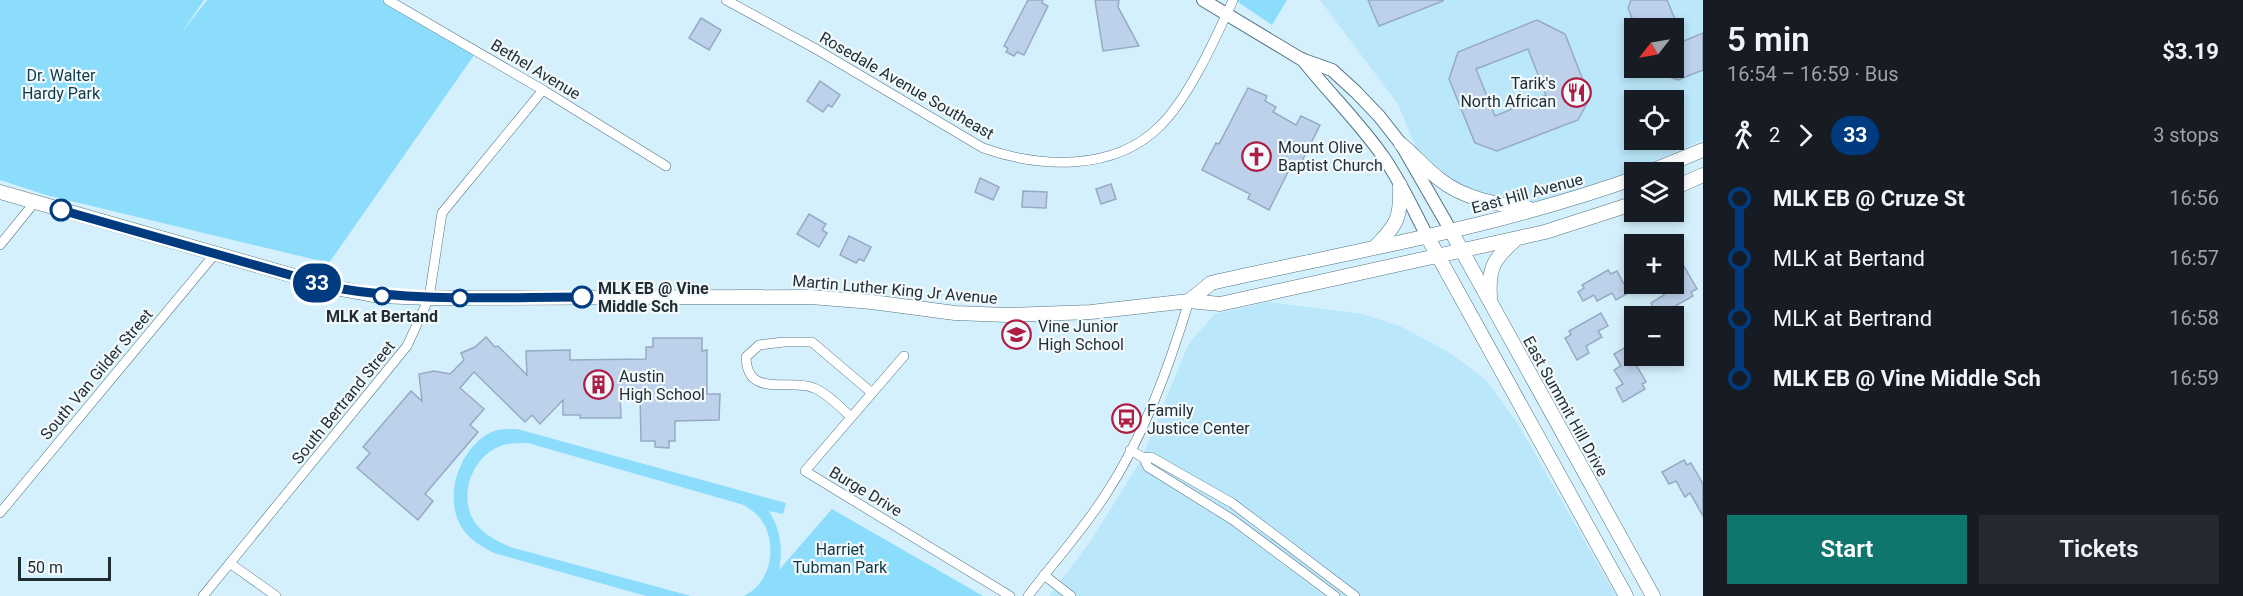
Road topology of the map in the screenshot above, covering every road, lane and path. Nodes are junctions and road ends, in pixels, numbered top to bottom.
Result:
1 (388, 0) edge
2 (726, 0) edge
3 (1203, 0) edge
4 (1233, 0) edge
5 (1227, 14) junction
6 (1301, 58) junction
7 (543, 90) junction
8 (1401, 144) junction
9 (1703, 150) edge
10 (1676, 162) edge
11 (666, 166) dead end
12 (1703, 175) edge
13 (1624, 182) edge
14 (1684, 184) edge
15 (1400, 185) junction
16 (0, 192) edge
17 (34, 203) junction
18 (1624, 207) edge
19 (1539, 209) junction
20 (1451, 231) junction
21 (1427, 236) junction
22 (1517, 238) junction
23 (0, 245) edge
24 (1375, 247) junction
25 (1462, 251) junction
26 (214, 255) junction
27 (1439, 257) junction
28 (429, 298) junction
29 (1189, 301) junction
30 (1490, 302) junction
31 (904, 356) dead end
32 (872, 393) junction
33 (851, 417) junction
34 (1130, 450) junction
35 (1144, 458) junction
36 (0, 513) edge
37 (231, 564) junction
38 (1044, 575) junction
39 (203, 596) edge
40 (276, 596) edge
41 (1010, 596) edge
42 (1028, 596) edge
43 (1071, 596) edge
44 (1335, 596) edge
45 (1355, 596) edge
46 (1626, 596) edge
47 (1653, 596) edge

1 - 7 street, Bethel Avenue
2 - 5 street, Rosedale Avenue Southeast
3 - 5 street
4 - 5 street, Rosedale Avenue Southeast
5 - 6 street
6 - 8 street
6 - 15 street
7 - 11 street, Bethel Avenue
7 - 28 street, South Bertrand Street
8 - 19 main road
8 - 20 street
9 - 10 main road
12 - 14 main road
13 - 19 main road, East Hill Avenue
15 - 21 street
15 - 24 main road
16 - 17 main road, Martin Luther King Jr Avenue
17 - 23 street
17 - 26 main road, Martin Luther King Jr Avenue
18 - 22 main road
19 - 20 main road, East Hill Avenue
20 - 21 main road, East Hill Avenue
20 - 25 main road, East Summit Hill Drive
21 - 24 main road
21 - 27 main road
22 - 25 main road
22 - 30 main road
24 - 29 main road
25 - 27 main road
25 - 30 main road, East Summit Hill Drive
26 - 28 main road, Martin Luther King Jr Avenue
26 - 36 street, South Van Gilder Street
27 - 29 main road, Martin Luther King Jr Avenue
27 - 46 main road
28 - 29 main road, Martin Luther King Jr Avenue
28 - 37 street, South Bertrand Street
29 - 34 street
30 - 47 main road, East Summit Hill Drive
31 - 32 street, Burge Drive
32 - 33 street, Burge Drive
32 - 33 street
33 - 41 street, Burge Drive
34 - 35 street
34 - 38 street
35 - 44 street
35 - 45 street
37 - 39 street, South Bertrand Street
37 - 40 street
38 - 42 street
38 - 43 street

